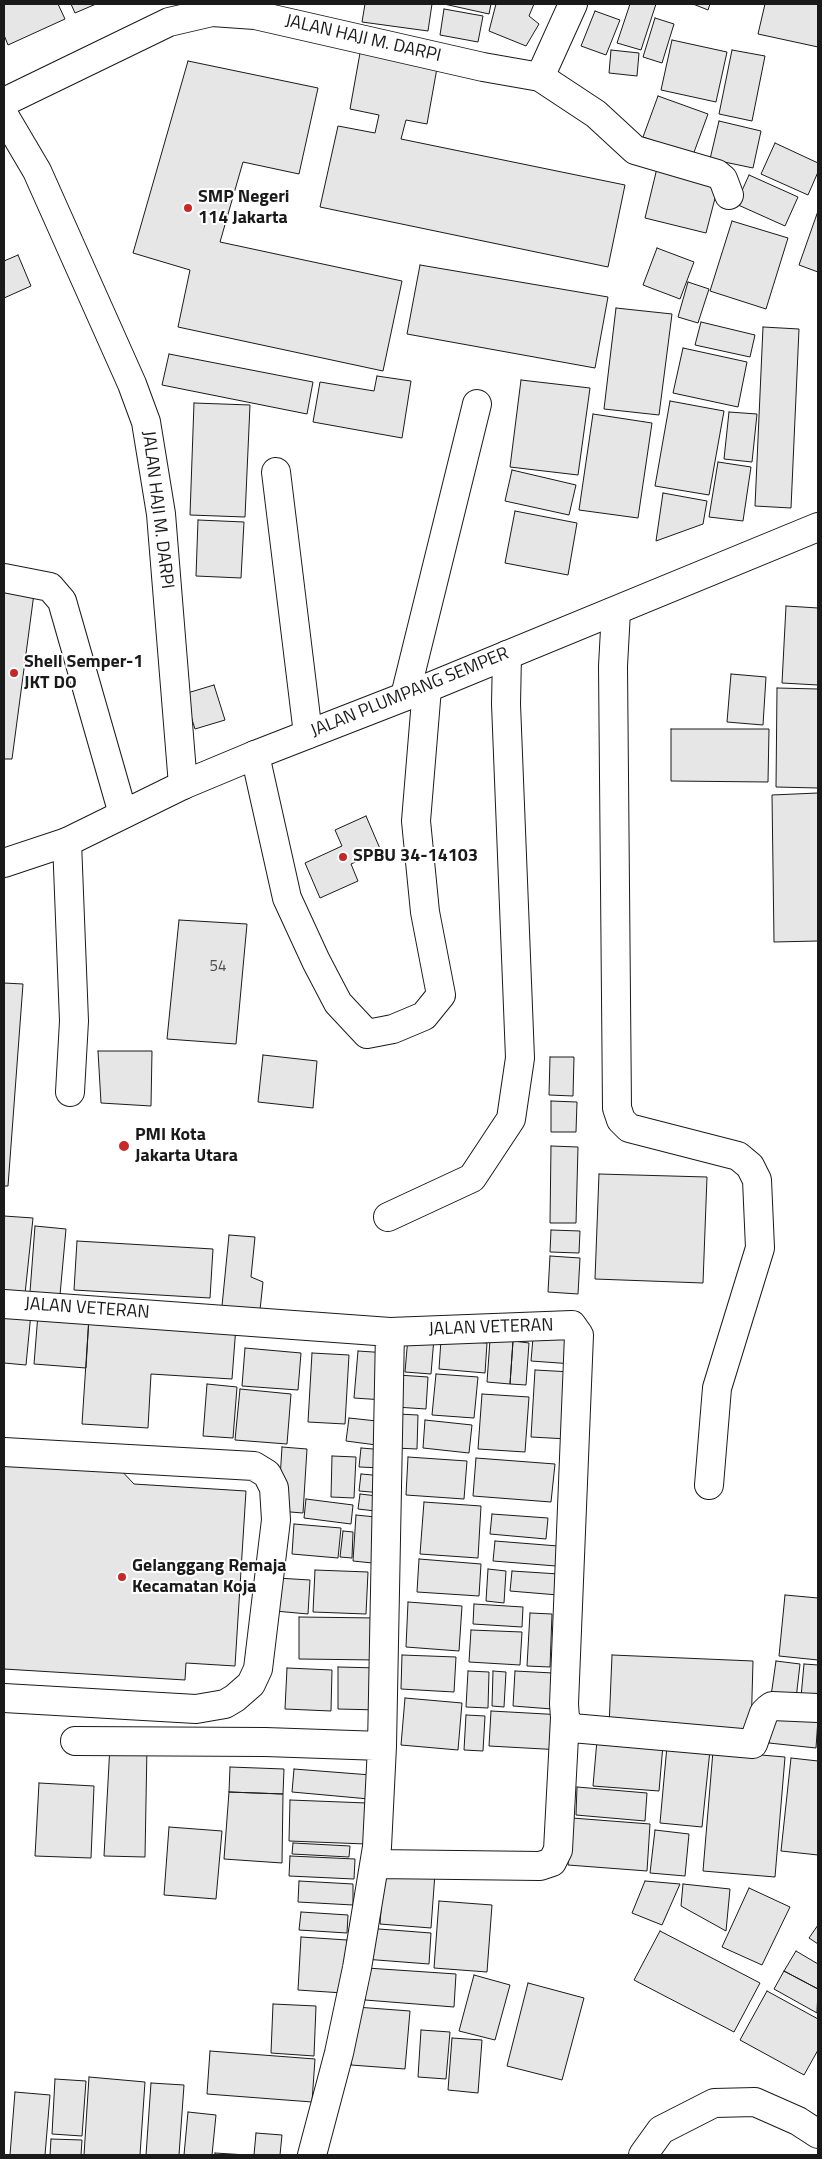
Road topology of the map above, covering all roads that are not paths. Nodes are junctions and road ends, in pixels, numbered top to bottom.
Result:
1 (573, 4) edge
2 (167, 13) edge
3 (540, 77) junction
4 (4, 102) edge
5 (4, 115) edge
6 (729, 195) dead end
7 (477, 404) dead end
8 (276, 472) dead end
9 (818, 527) edge
10 (4, 578) edge
11 (616, 611) junction
12 (508, 655) junction
13 (416, 692) junction
14 (308, 734) junction
15 (255, 755) junction
16 (183, 785) junction
17 (123, 814) junction
18 (67, 842) junction
19 (4, 863) edge
20 (70, 1092) dead end
21 (388, 1217) dead end
22 (4, 1304) edge
23 (390, 1332) junction
24 (4, 1452) edge
25 (709, 1486) dead end
26 (4, 1698) edge
27 (818, 1708) edge
28 (569, 1723) junction
29 (76, 1742) dead end
30 (382, 1746) junction
31 (375, 1864) junction
32 (818, 2134) edge
33 (312, 2155) edge
34 (643, 2155) edge

1 - 3 street
2 - 3 street, JALAN HAJI M. DARPI
2 - 4 street, JALAN HAJI M. DARPI
3 - 6 street
5 - 16 street, JALAN HAJI M. DARPI
7 - 13 street
8 - 14 street
9 - 11 street, JALAN PLUMPANG SEMPER
10 - 17 street
11 - 12 street, JALAN PLUMPANG SEMPER
11 - 25 street
12 - 13 street, JALAN PLUMPANG SEMPER
12 - 21 street
13 - 14 street, JALAN PLUMPANG SEMPER
13 - 15 street
14 - 15 street, JALAN PLUMPANG SEMPER
15 - 16 street, JALAN PLUMPANG SEMPER
16 - 17 street, JALAN PLUMPANG SEMPER
17 - 18 street, JALAN PLUMPANG SEMPER
18 - 19 street, JALAN PLUMPANG SEMPER
18 - 20 street
22 - 23 street, JALAN VETERAN
23 - 28 street, JALAN VETERAN
23 - 30 street
24 - 26 street
27 - 28 street
28 - 31 street, JALAN VETERAN
29 - 30 street
30 - 31 street
31 - 33 street
32 - 34 street

